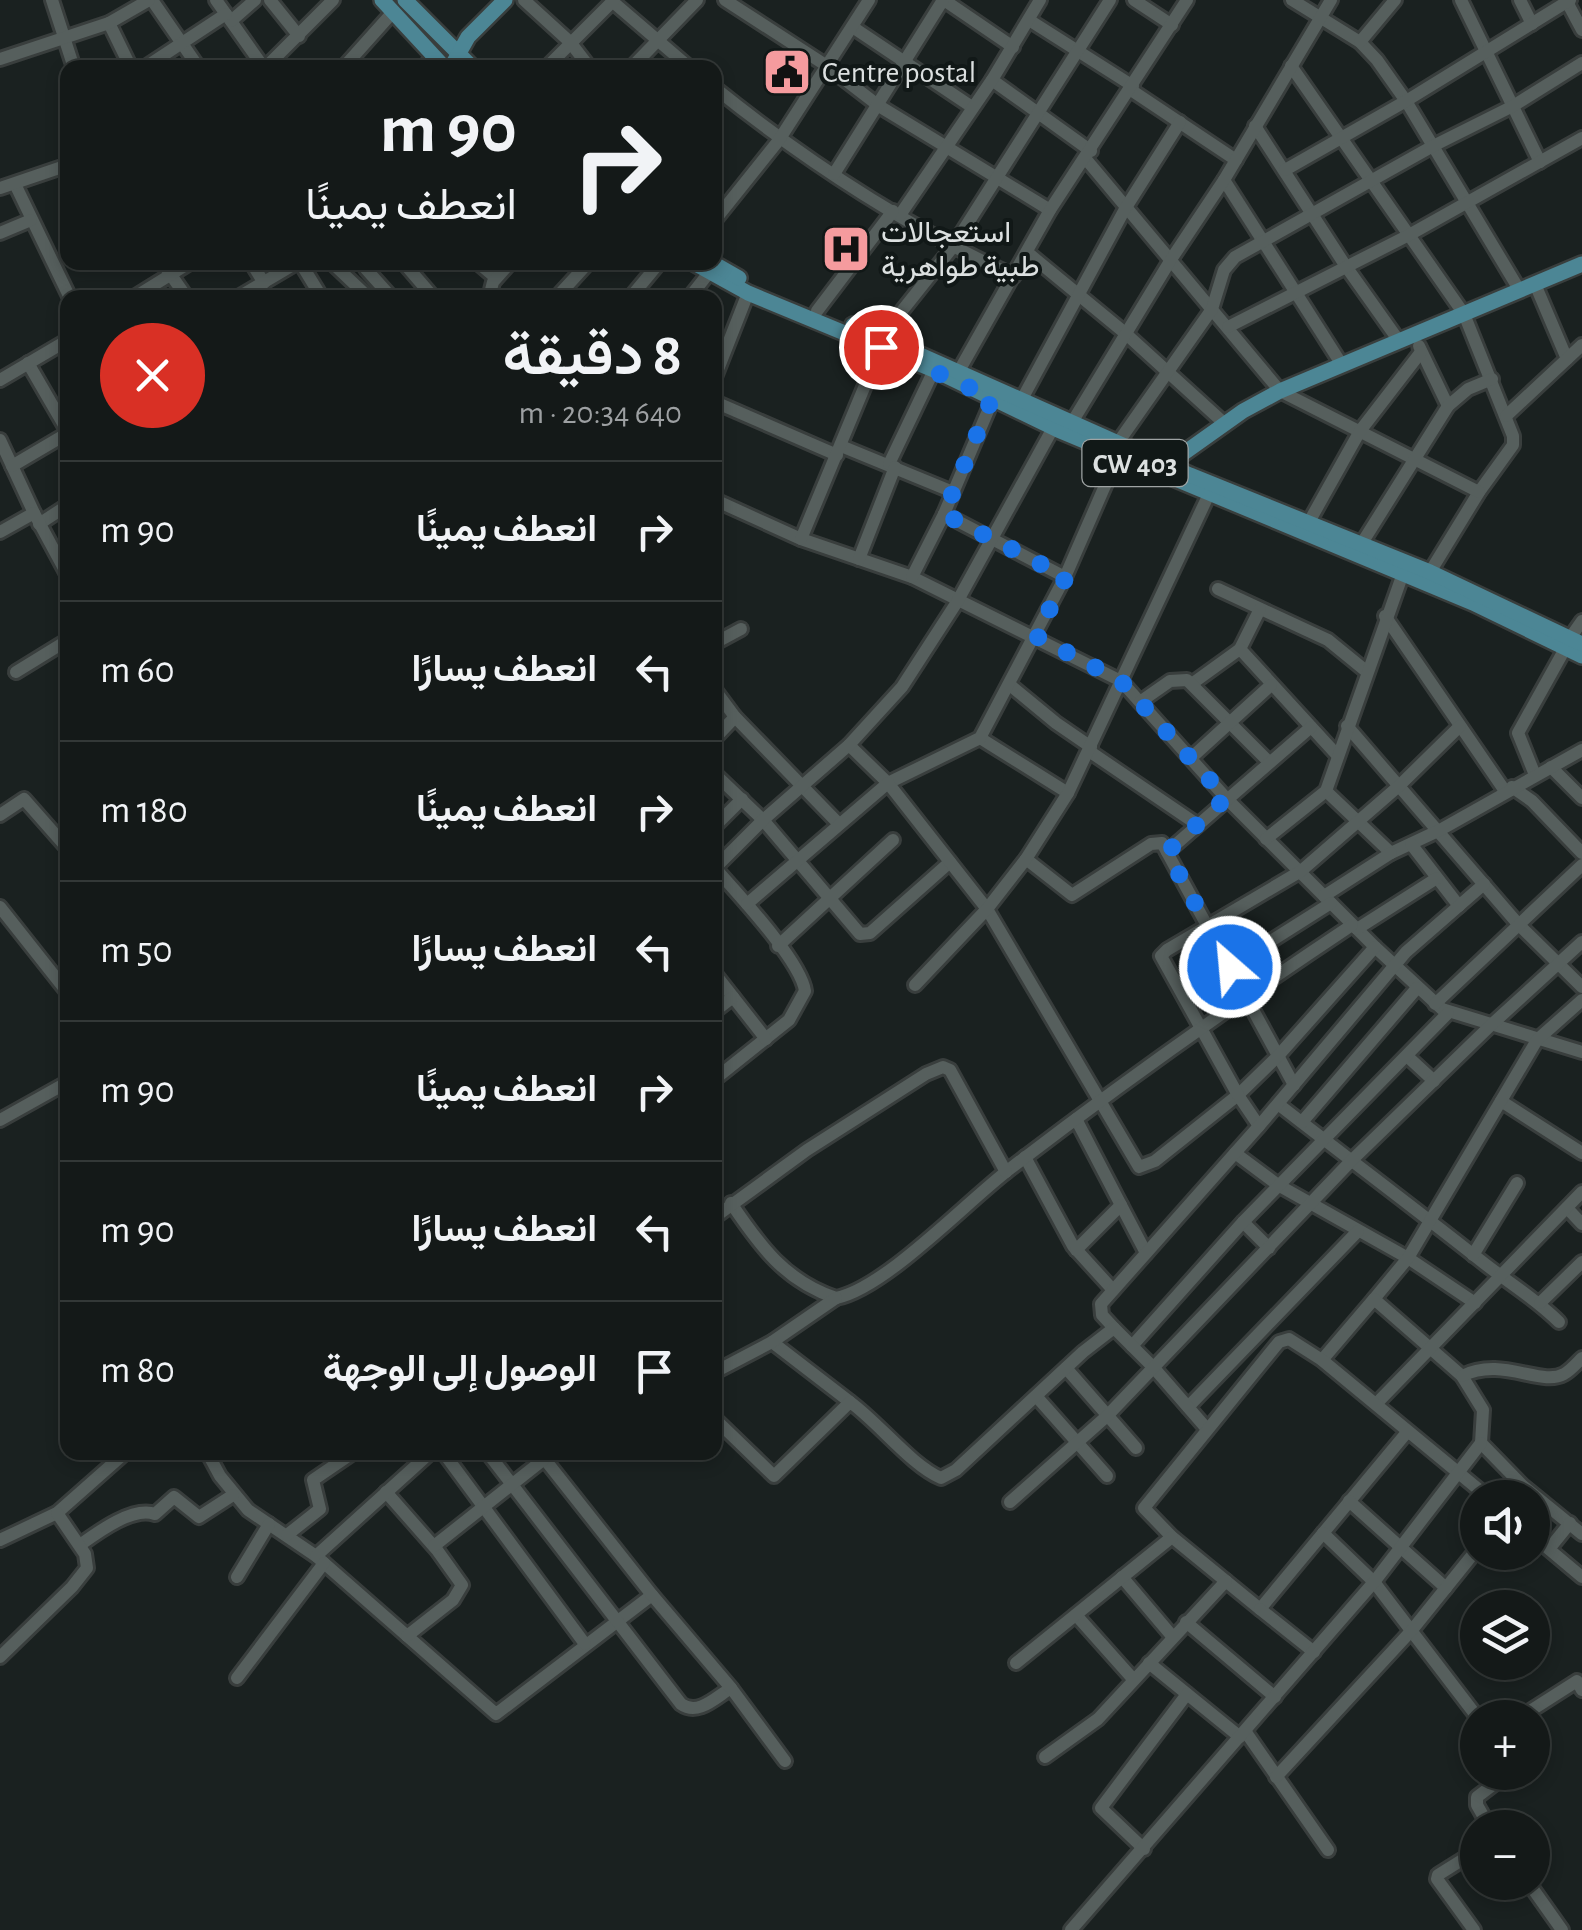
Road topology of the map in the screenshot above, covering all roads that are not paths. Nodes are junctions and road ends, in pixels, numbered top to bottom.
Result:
1 (53, 0) edge
2 (150, 0) edge
3 (216, 0) edge
4 (255, 0) edge
5 (270, 0) edge
6 (333, 0) edge
7 (505, 0) edge
8 (524, 0) edge
9 (726, 0) edge
10 (944, 0) edge
11 (1040, 0) edge
12 (1110, 0) edge
13 (1134, 0) edge
14 (1187, 0) edge
15 (1292, 0) edge
16 (1332, 0) edge
17 (1395, 0) edge
18 (1461, 0) edge
19 (1520, 0) edge
20 (694, 1) edge
21 (865, 1) edge
22 (1569, 1) edge
23 (607, 3) edge
24 (394, 4) edge
25 (1320, 17) junction
26 (228, 18) junction
27 (1028, 20) junction
28 (109, 24) junction
29 (1532, 24) junction
30 (1172, 26) junction
31 (854, 28) junction
32 (1582, 30) edge
33 (300, 36) junction
34 (63, 38) junction
35 (570, 42) junction
36 (658, 42) junction
37 (1360, 42) junction
38 (181, 43) junction
39 (1013, 47) junction
40 (1077, 52) junction
41 (1486, 52) junction
42 (0, 59) edge
43 (71, 60) edge
44 (127, 60) edge
45 (156, 60) edge
46 (193, 60) edge
47 (258, 60) edge
48 (273, 60) edge
49 (348, 60) edge
50 (443, 60) edge
51 (553, 60) edge
52 (584, 60) edge
53 (640, 60) edge
54 (680, 60) edge
55 (904, 61) junction
56 (1582, 64) edge
57 (827, 66) junction
58 (1292, 66) junction
59 (992, 80) junction
60 (1132, 88) junction
61 (722, 94) edge
62 (1406, 101) junction
63 (879, 106) junction
64 (1513, 106) junction
65 (972, 107) junction
66 (1040, 112) junction
67 (1180, 122) junction
68 (1255, 126) junction
69 (1341, 138) junction
70 (1582, 138) edge
71 (780, 140) junction
72 (1433, 146) junction
73 (946, 148) junction
74 (1088, 155) junction
75 (1236, 160) junction
76 (1540, 162) junction
77 (60, 168) edge
78 (1284, 170) junction
79 (834, 174) junction
80 (996, 178) junction
81 (1224, 180) junction
82 (15, 184) junction
83 (1372, 184) junction
84 (0, 188) edge
85 (1466, 203) junction
86 (1125, 209) junction
87 (1050, 210) junction
88 (722, 211) edge
89 (897, 213) junction
90 (1313, 214) junction
91 (31, 220) junction
92 (0, 233) edge
93 (1409, 235) junction
94 (1264, 240) junction
95 (952, 248) junction
96 (1028, 253) junction
97 (1170, 261) junction
98 (60, 265) edge
99 (1345, 265) junction
100 (55, 269) junction
101 (1579, 269) edge
102 (164, 270) edge
103 (288, 270) edge
104 (339, 270) edge
105 (365, 270) edge
106 (371, 270) edge
107 (409, 270) edge
108 (486, 270) edge
109 (504, 270) edge
110 (582, 270) edge
111 (653, 270) edge
112 (713, 270) edge
113 (715, 270) edge
114 (1014, 276) junction
115 (495, 280) junction
116 (352, 283) junction
117 (380, 285) junction
118 (1528, 288) junction
119 (66, 290) edge
120 (142, 290) edge
121 (259, 290) edge
122 (359, 290) edge
123 (374, 290) edge
124 (385, 290) edge
125 (427, 290) edge
126 (486, 290) edge
127 (492, 290) edge
128 (563, 290) edge
129 (637, 290) edge
130 (1294, 291) junction
131 (748, 293) junction
132 (1077, 296) junction
133 (1212, 309) junction
134 (816, 311) junction
135 (1464, 314) junction
136 (1228, 327) junction
137 (1125, 333) junction
138 (1406, 338) junction
139 (881, 341) junction
140 (60, 345) edge
141 (1582, 345) edge
142 (1421, 352) junction
143 (722, 359) edge
144 (1567, 359) junction
145 (28, 364) junction
146 (1342, 365) junction
147 (934, 370) junction
148 (1169, 372) junction
149 (956, 375) junction
150 (1492, 379) junction
151 (0, 380) edge
152 (1280, 391) junction
153 (992, 398) junction
154 (1021, 400) junction
155 (722, 405) edge
156 (1448, 406) junction
157 (1506, 416) junction
158 (60, 418) edge
159 (1071, 424) junction
160 (1225, 424) junction
161 (1054, 428) junction
162 (1360, 430) junction
163 (60, 437) edge
164 (1204, 439) junction
165 (0, 440) edge
166 (839, 450) junction
167 (1118, 450) junction
168 (1413, 460) junction
169 (12, 466) junction
170 (892, 466) junction
171 (1162, 468) junction
172 (1190, 481) junction
173 (954, 492) junction
174 (1479, 492) junction
175 (1209, 494) junction
176 (722, 503) edge
177 (60, 508) edge
178 (944, 514) junction
179 (37, 518) junction
180 (1309, 522) junction
181 (0, 532) edge
182 (801, 539) junction
183 (992, 539) junction
184 (1362, 544) junction
185 (859, 559) junction
186 (60, 561) edge
187 (1404, 568) junction
188 (1430, 572) junction
189 (912, 577) junction
190 (1066, 577) junction
191 (1218, 590) dead end
192 (957, 602) junction
193 (1260, 609) junction
194 (1385, 616) junction
195 (1582, 621) edge
196 (741, 629) dead end
197 (1036, 636) junction
198 (722, 639) edge
199 (1573, 643) edge
200 (60, 645) edge
201 (1240, 650) junction
202 (1582, 656) edge
203 (1366, 671) junction
204 (16, 672) dead end
205 (1121, 681) junction
206 (1193, 683) junction
207 (1271, 684) junction
208 (1010, 686) junction
209 (722, 699) edge
210 (1140, 702) junction
211 (735, 717) junction
212 (1230, 724) junction
213 (1347, 726) junction
214 (1460, 726) junction
215 (1310, 727) junction
216 (722, 731) edge
217 (980, 738) junction
218 (849, 746) junction
219 (1090, 749) junction
220 (1582, 750) edge
221 (1337, 755) junction
222 (1191, 758) junction
223 (1269, 762) junction
224 (1550, 767) junction
225 (1535, 775) junction
226 (722, 780) edge
227 (888, 784) junction
228 (802, 785) junction
229 (1400, 785) junction
230 (1508, 789) junction
231 (1326, 791) junction
232 (1068, 793) junction
233 (1226, 798) junction
234 (1582, 798) edge
235 (742, 799) junction
236 (0, 814) edge
237 (722, 819) edge
238 (1359, 819) junction
239 (762, 820) junction
240 (838, 824) junction
241 (1198, 825) junction
242 (1440, 830) junction
243 (1266, 838) junction
244 (60, 840) edge
245 (893, 840) dead end
246 (1411, 844) junction
247 (1167, 852) junction
248 (1582, 852) edge
249 (1390, 853) junction
250 (797, 859) junction
251 (1026, 859) junction
252 (722, 861) edge
253 (950, 862) junction
254 (1582, 865) edge
255 (1301, 871) junction
256 (722, 876) edge
257 (1438, 878) junction
258 (1484, 884) junction
259 (830, 898) junction
260 (1328, 900) junction
261 (747, 904) junction
262 (1459, 906) junction
263 (0, 907) edge
264 (987, 909) junction
265 (1519, 925) junction
266 (1208, 926) junction
267 (1354, 927) junction
268 (1582, 942) edge
269 (778, 946) junction
270 (1374, 947) junction
271 (1558, 966) junction
272 (1230, 967) junction
273 (1396, 968) junction
274 (722, 983) edge
275 (60, 984) edge
276 (914, 985) dead end
277 (1582, 987) edge
278 (1417, 988) junction
279 (1245, 996) junction
280 (733, 997) junction
281 (1582, 1000) edge
282 (1435, 1004) junction
283 (722, 1006) edge
284 (1448, 1013) junction
285 (1490, 1026) junction
286 (1202, 1027) junction
287 (766, 1039) junction
288 (1537, 1040) junction
289 (1582, 1052) edge
290 (1278, 1056) junction
291 (1408, 1056) junction
292 (722, 1074) edge
293 (1434, 1081) junction
294 (60, 1086) edge
295 (1294, 1086) junction
296 (1238, 1095) junction
297 (1099, 1101) junction
298 (1501, 1101) junction
299 (1278, 1104) junction
300 (1076, 1119) junction
301 (0, 1120) edge
302 (1302, 1122) junction
303 (1259, 1126) junction
304 (1324, 1139) junction
305 (1235, 1153) junction
306 (1582, 1154) edge
307 (1025, 1157) junction
308 (1352, 1161) junction
309 (1006, 1172) junction
310 (1517, 1183) dead end
311 (1278, 1185) junction
312 (1582, 1192) edge
313 (1310, 1203) junction
314 (1120, 1204) junction
315 (1567, 1208) junction
316 (724, 1209) edge
317 (1431, 1220) junction
318 (1243, 1222) junction
319 (1582, 1224) edge
320 (1358, 1231) junction
321 (1269, 1248) junction
322 (1076, 1250) junction
323 (1146, 1253) junction
324 (1472, 1255) junction
325 (1408, 1258) junction
326 (1582, 1262) edge
327 (1500, 1276) junction
328 (1114, 1290) junction
329 (836, 1298) junction
330 (1374, 1299) junction
331 (1475, 1303) junction
332 (1540, 1303) junction
333 (1559, 1322) dead end
334 (1114, 1328) junction
335 (772, 1342) junction
336 (1132, 1346) junction
337 (1431, 1348) junction
338 (1582, 1358) edge
339 (1322, 1360) junction
340 (722, 1368) edge
341 (1066, 1368) junction
342 (1154, 1368) junction
343 (1462, 1376) junction
344 (1036, 1396) junction
345 (850, 1402) junction
346 (1376, 1404) junction
347 (1188, 1407) junction
348 (1108, 1416) junction
349 (722, 1426) edge
350 (1207, 1429) junction
351 (1408, 1431) junction
352 (1077, 1443) junction
353 (1480, 1444) junction
354 (1136, 1448) dead end
355 (117, 1460) edge
356 (213, 1460) edge
357 (342, 1460) edge
358 (422, 1460) edge
359 (449, 1460) edge
360 (493, 1460) edge
361 (540, 1460) edge
362 (550, 1460) edge
363 (1460, 1472) junction
364 (1107, 1476) dead end
365 (1469, 1480) edge
366 (1509, 1480) edge
367 (510, 1483) junction
368 (386, 1492) junction
369 (234, 1495) junction
370 (1349, 1501) junction
371 (1010, 1502) dead end
372 (482, 1506) junction
373 (1550, 1511) edge
374 (57, 1513) junction
375 (1570, 1523) junction
376 (268, 1524) junction
377 (1324, 1533) junction
378 (1582, 1534) edge
379 (287, 1535) junction
380 (1172, 1537) junction
381 (0, 1540) edge
382 (80, 1545) junction
383 (434, 1546) junction
384 (1402, 1546) junction
385 (1550, 1548) edge
386 (1550, 1550) edge
387 (320, 1559) junction
388 (1460, 1570) edge
389 (237, 1577) dead end
390 (1122, 1577) junction
391 (1582, 1577) edge
392 (1226, 1580) junction
393 (1374, 1582) junction
394 (1446, 1588) junction
395 (652, 1595) junction
396 (1260, 1608) junction
397 (1076, 1615) junction
398 (617, 1620) junction
399 (1186, 1622) junction
400 (1412, 1630) junction
401 (407, 1636) junction
402 (1172, 1636) junction
403 (585, 1644) junction
404 (1314, 1652) junction
405 (0, 1657) edge
406 (1016, 1662) dead end
407 (1148, 1663) junction
408 (237, 1678) dead end
409 (1133, 1679) junction
410 (731, 1688) junction
411 (1582, 1690) edge
412 (1187, 1694) junction
413 (1275, 1698) junction
414 (1464, 1700) edge
415 (1547, 1700) edge
416 (1243, 1734) junction
417 (1044, 1757) dead end
418 (785, 1761) dead end
419 (1276, 1777) junction
420 (1486, 1790) edge
421 (1480, 1810) edge
422 (1144, 1849) junction
423 (1328, 1850) dead end
424 (1460, 1861) edge
425 (1541, 1900) edge
426 (1071, 1930) edge
427 (1474, 1930) edge
428 (1562, 1930) edge

1 - 34 street
2 - 28 street
2 - 38 street
3 - 26 street
4 - 26 street
5 - 33 street
6 - 33 street
7 - 50 main road
8 - 35 street
9 - 57 street
10 - 39 street
10 - 55 street
11 - 27 street
12 - 40 street
13 - 30 street
14 - 30 street
15 - 25 street
16 - 25 street
17 - 37 street
18 - 41 street
19 - 29 street
20 - 36 street
21 - 31 street
22 - 29 street
22 - 32 street
23 - 35 street
23 - 36 street
24 - 49 street
24 - 50 main road
25 - 37 street
25 - 58 street
26 - 38 street
26 - 47 street
27 - 39 street
27 - 40 street
28 - 34 street
28 - 44 street
29 - 41 street
30 - 60 street
31 - 55 street
31 - 57 street
33 - 48 street
34 - 42 street
34 - 43 street
35 - 51 street
35 - 52 street
36 - 53 street
36 - 54 street
37 - 62 street
38 - 45 street
38 - 46 street
39 - 59 street
40 - 60 street
40 - 66 street
41 - 62 street
41 - 64 street
55 - 63 street
55 - 65 street
56 - 64 street
57 - 63 street
57 - 71 street
58 - 68 street
58 - 69 street
59 - 65 street
59 - 66 street
60 - 67 street
60 - 74 street
61 - 71 street
62 - 69 street
62 - 72 street
63 - 73 street
63 - 79 street
64 - 72 street
64 - 76 street
65 - 73 street
66 - 74 street
66 - 80 street
67 - 75 street
67 - 86 street
68 - 75 street
68 - 78 street
69 - 78 street
69 - 83 street
70 - 76 street
71 - 79 street
71 - 88 street
72 - 83 street
72 - 85 street
73 - 80 street
73 - 89 street
74 - 86 street
74 - 87 street
75 - 81 street
76 - 85 street
77 - 82 street
78 - 90 street
79 - 89 street
80 - 87 street
80 - 95 street
81 - 94 street
81 - 97 street
82 - 84 street
82 - 91 street
83 - 90 street
83 - 93 street
85 - 93 street
85 - 118 street
86 - 97 street
86 - 132 street
87 - 96 street
89 - 95 street
89 - 134 street
90 - 94 street
90 - 99 street
91 - 92 street
91 - 100 street
93 - 99 street
93 - 135 street
94 - 130 street
94 - 133 street
95 - 114 street
95 - 139 street
96 - 114 street
96 - 132 street
97 - 133 street
97 - 137 street
98 - 100 street
99 - 130 street
99 - 138 street
100 - 119 street
101 - 118 main road
102 - 120 street
103 - 121 street
104 - 116 street
105 - 116 street
106 - 117 street
107 - 125 street
108 - 115 street
109 - 115 street
110 - 128 street
111 - 129 street
112 - 131 main road, CW 403
113 - 134 main road, CW 403
114 - 149 street
115 - 126 street
115 - 127 street
116 - 122 street
117 - 123 street
117 - 124 street
118 - 135 main road
118 - 144 street
130 - 136 street
130 - 146 street
131 - 139 main road, CW 403
131 - 143 street
132 - 137 street
132 - 154 street
133 - 136 street
133 - 148 street
134 - 139 main road, CW 403
135 - 138 main road
135 - 150 street
136 - 152 street
137 - 148 street
137 - 159 street
138 - 142 street
138 - 146 main road
139 - 147 main road, CW 403
139 - 149 main road, CW 403
139 - 166 street
140 - 145 street
141 - 144 street
142 - 156 street
142 - 162 street
144 - 157 street
145 - 151 street
145 - 158 street
146 - 152 main road
147 - 149 main road, CW 403
147 - 170 street
148 - 160 street
148 - 167 street
149 - 153 main road, CW 403
149 - 154 main road, CW 403
150 - 156 street
150 - 157 street
152 - 160 main road
152 - 162 street
153 - 161 main road, CW 403
153 - 173 street
154 - 159 main road, CW 403
155 - 166 street
156 - 168 street
157 - 174 street
159 - 167 main road, CW 403
160 - 164 main road
161 - 167 main road, CW 403
161 - 183 street
162 - 168 street
162 - 180 street
163 - 169 street
164 - 171 main road
164 - 172 main road
165 - 169 street
166 - 170 street
166 - 182 street
167 - 171 main road, CW 403
167 - 190 street
168 - 174 street
168 - 184 street
169 - 179 street
170 - 173 street
170 - 185 street
171 - 172 main road, CW 403
172 - 175 main road, CW 403
172 - 180 main road, CW 403
173 - 178 street
174 - 188 street
175 - 187 main road, CW 403
175 - 205 street
176 - 182 street
177 - 179 street
178 - 183 street
178 - 189 street
179 - 181 street
179 - 186 street
180 - 184 main road, CW 403
182 - 185 street
183 - 190 street
183 - 192 street
184 - 187 main road, CW 403
185 - 189 street
187 - 188 main road, CW 403
187 - 194 street
187 - 199 main road, CW 403
188 - 199 main road, CW 403
189 - 192 street
190 - 197 street
191 - 193 street
192 - 197 street
192 - 218 street
193 - 201 street
193 - 203 street
194 - 203 street
194 - 214 street
195 - 199 street
196 - 198 street
197 - 205 street
197 - 208 street
199 - 202 main road, CW 403
199 - 225 street
200 - 204 street
201 - 206 street
201 - 207 street
203 - 213 street
205 - 210 street
205 - 219 street
206 - 210 street
206 - 212 street
207 - 212 street
207 - 215 street
208 - 217 street
208 - 219 street
209 - 211 street
210 - 222 street
211 - 216 street
211 - 228 street
212 - 222 street
212 - 223 street
213 - 221 street
213 - 229 street
214 - 229 street
214 - 230 street
215 - 221 street
215 - 223 street
217 - 227 street
217 - 232 street
218 - 227 street
218 - 228 street
219 - 232 street
219 - 241 street
220 - 224 street
221 - 231 street
222 - 233 street
223 - 233 street
224 - 225 street
224 - 234 street
225 - 230 street
226 - 235 street
227 - 240 street
227 - 253 street
228 - 239 street
228 - 240 street
229 - 238 street
229 - 242 street
230 - 242 street
230 - 248 street
231 - 238 street
231 - 243 street
232 - 251 street
233 - 241 street
233 - 243 street
235 - 237 street
235 - 239 street
236 - 244 street
238 - 249 street
238 - 255 street
239 - 250 street
239 - 252 street
240 - 250 street
241 - 247 street
242 - 246 street
242 - 258 street
243 - 255 street
245 - 259 street
246 - 249 street
246 - 257 street
247 - 251 street
247 - 266 street
249 - 260 street
250 - 259 street
250 - 261 street
251 - 264 street
253 - 259 street
253 - 264 street
254 - 265 street
255 - 260 street
255 - 266 street
256 - 261 street
257 - 262 street
257 - 267 street
258 - 262 street
258 - 265 street
259 - 269 street
260 - 267 street
260 - 272 street
261 - 269 street
262 - 273 street
263 - 275 street
264 - 276 street
264 - 297 street
265 - 271 street
265 - 282 street
266 - 272 street
266 - 286 street
267 - 270 street
267 - 279 street
268 - 271 street
269 - 287 street
270 - 273 street
270 - 290 street
271 - 277 street
271 - 285 street
272 - 279 street
273 - 278 street
273 - 295 street
274 - 280 street
278 - 282 street
278 - 302 street
279 - 286 street
279 - 290 street
280 - 283 street
280 - 287 street
281 - 288 street
282 - 284 street
284 - 285 street
284 - 291 street
285 - 288 street
285 - 293 street
286 - 296 street
286 - 297 street
287 - 292 street
288 - 289 street
288 - 298 street
290 - 295 street
290 - 296 street
291 - 293 street
291 - 304 street
293 - 308 street
294 - 301 street
295 - 299 street
296 - 297 street
296 - 303 street
297 - 300 street
298 - 306 street
298 - 317 street
299 - 302 street
299 - 303 street
300 - 307 street
300 - 314 street
302 - 304 street
303 - 305 street
304 - 308 street
304 - 311 street
305 - 311 street
305 - 323 street
307 - 309 street
307 - 322 street
308 - 313 street
308 - 317 street
309 - 316 street
309 - 329 street
310 - 324 street
311 - 313 street
311 - 318 street
312 - 315 street
313 - 320 street
313 - 321 street
314 - 322 street
314 - 323 street
315 - 319 street
315 - 327 street
316 - 329 street
317 - 324 street
317 - 325 street
318 - 321 street
318 - 336 street
320 - 325 street
320 - 347 street
321 - 342 street
322 - 328 street
323 - 328 street
324 - 327 street
325 - 330 street
325 - 331 street
326 - 332 street
327 - 331 street
327 - 332 street
328 - 334 street
329 - 335 street
330 - 337 street
330 - 339 street
331 - 337 street
332 - 333 street
334 - 336 street
334 - 341 street
335 - 340 street
335 - 345 street
336 - 342 street
337 - 343 street
337 - 346 street
338 - 343 street
339 - 346 street
339 - 350 street
341 - 344 street
341 - 348 street
342 - 347 street
342 - 348 street
343 - 353 street
344 - 345 street
344 - 352 street
345 - 349 street
346 - 351 street
347 - 350 street
348 - 352 street
348 - 354 street
350 - 380 street
351 - 363 street
351 - 370 street
352 - 364 street
352 - 371 street
353 - 363 street
353 - 366 street
355 - 374 street
356 - 369 street
357 - 379 street
358 - 368 street
359 - 372 street
360 - 367 street
361 - 367 street
362 - 395 street
363 - 365 street
363 - 384 street
367 - 372 street
367 - 398 street
368 - 383 street
368 - 387 street
369 - 376 street
369 - 382 street
370 - 377 street
370 - 384 street
372 - 383 street
372 - 403 street
373 - 375 street
374 - 381 street
374 - 382 street
375 - 378 street
375 - 385 street
376 - 379 street
376 - 389 street
377 - 393 street
377 - 396 street
379 - 387 street
380 - 390 street
380 - 392 street
382 - 405 street
383 - 401 street
384 - 393 street
384 - 394 street
386 - 391 street
387 - 401 street
387 - 408 street
388 - 394 street
390 - 397 street
390 - 402 street
392 - 396 street
392 - 399 street
393 - 400 street
393 - 404 street
394 - 400 street
395 - 398 street
395 - 410 street
396 - 404 street
397 - 406 street
397 - 409 street
398 - 403 street
398 - 410 street
399 - 402 street
399 - 413 street
400 - 414 street
400 - 419 street
401 - 403 street
402 - 407 street
404 - 413 street
407 - 409 street
407 - 412 street
409 - 417 street
410 - 418 street
411 - 415 street
412 - 416 street
412 - 422 street
413 - 416 street
416 - 419 street
416 - 422 street
419 - 423 street
420 - 421 street
422 - 426 street
424 - 427 street
425 - 428 street

